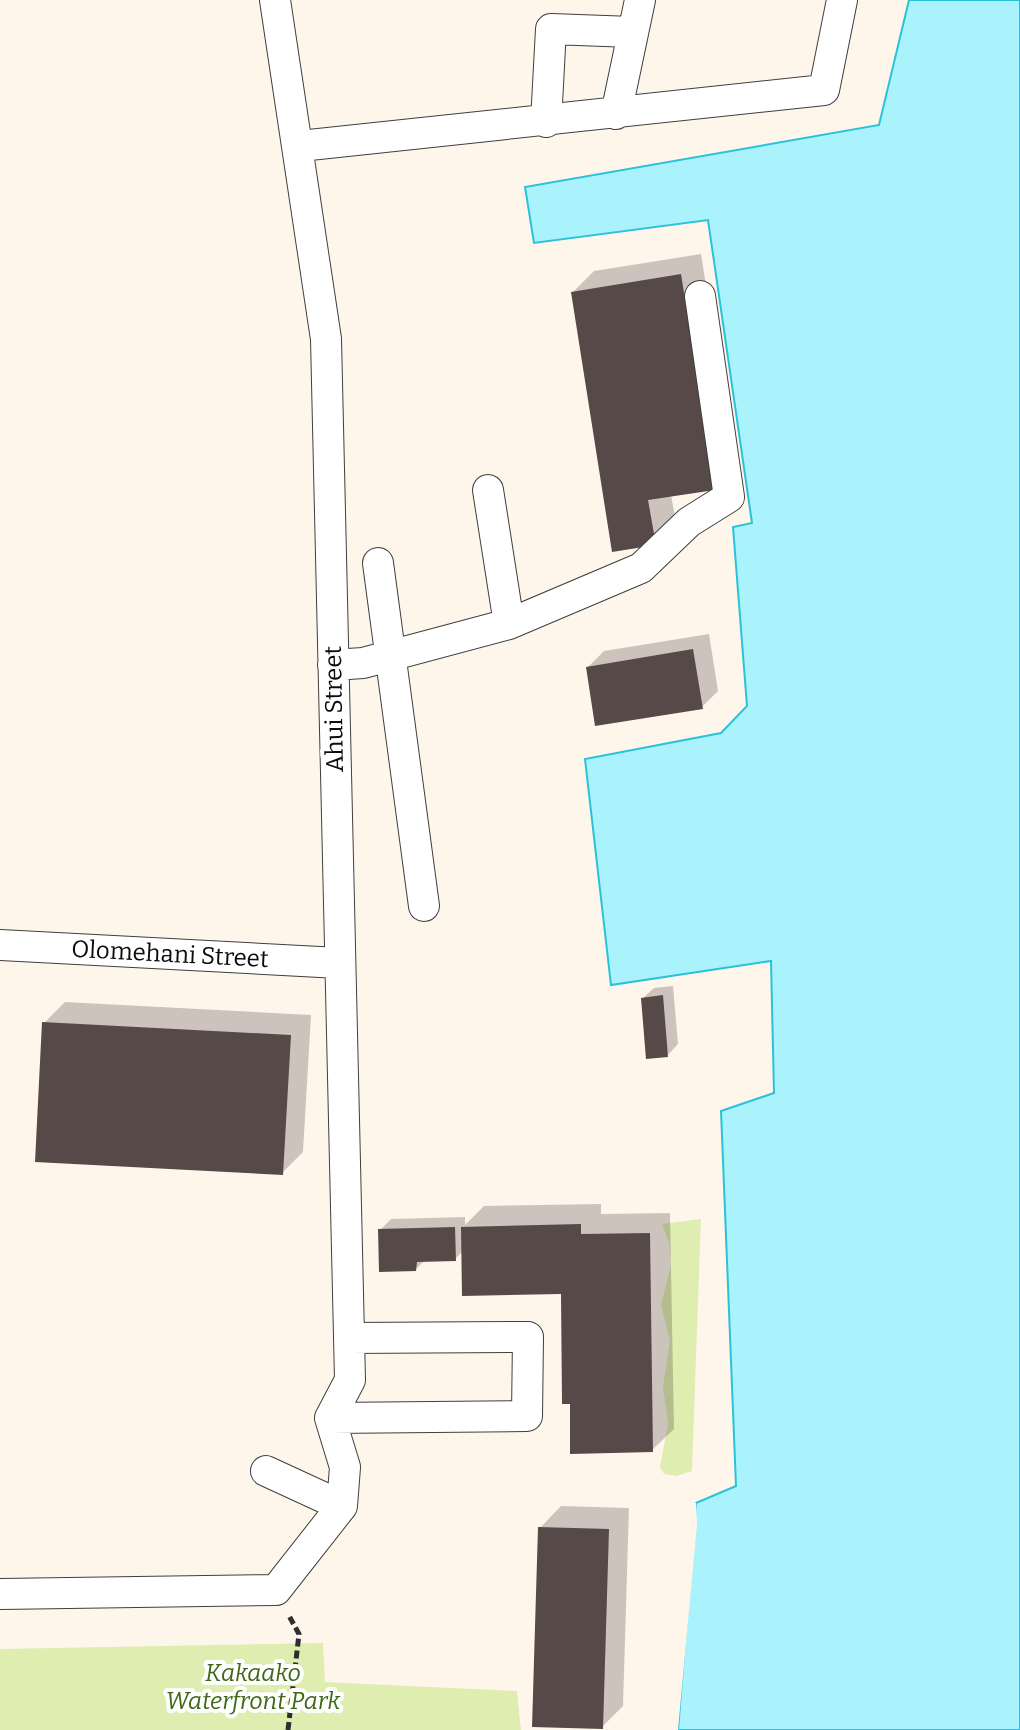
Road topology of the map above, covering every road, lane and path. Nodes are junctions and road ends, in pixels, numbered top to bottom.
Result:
1 (275, 0) edge
2 (640, 0) edge
3 (842, 0) edge
4 (632, 32) junction
5 (616, 114) junction
6 (546, 122) junction
7 (300, 146) junction
8 (700, 296) dead end
9 (488, 490) dead end
10 (378, 563) dead end
11 (509, 624) junction
12 (391, 653) junction
13 (333, 665) junction
14 (424, 906) dead end
15 (0, 945) edge
16 (339, 963) junction
17 (349, 1338) junction
18 (330, 1418) junction
19 (266, 1471) dead end
20 (342, 1506) junction
21 (276, 1590) junction
22 (0, 1594) edge
23 (288, 1730) edge

1 - 7 street, Ahui Street
2 - 4 street
3 - 5 street
4 - 5 street
4 - 6 street
5 - 6 street
6 - 7 street
7 - 13 street, Ahui Street
8 - 11 street
9 - 11 street
10 - 12 street
11 - 12 street
12 - 13 street
12 - 14 street
13 - 16 street, Ahui Street
15 - 16 street, Olomehani Street
16 - 17 street, Ahui Street
17 - 18 street, Ahui Street
17 - 18 street
18 - 20 street
19 - 20 street
20 - 21 street
21 - 22 street
21 - 23 path

